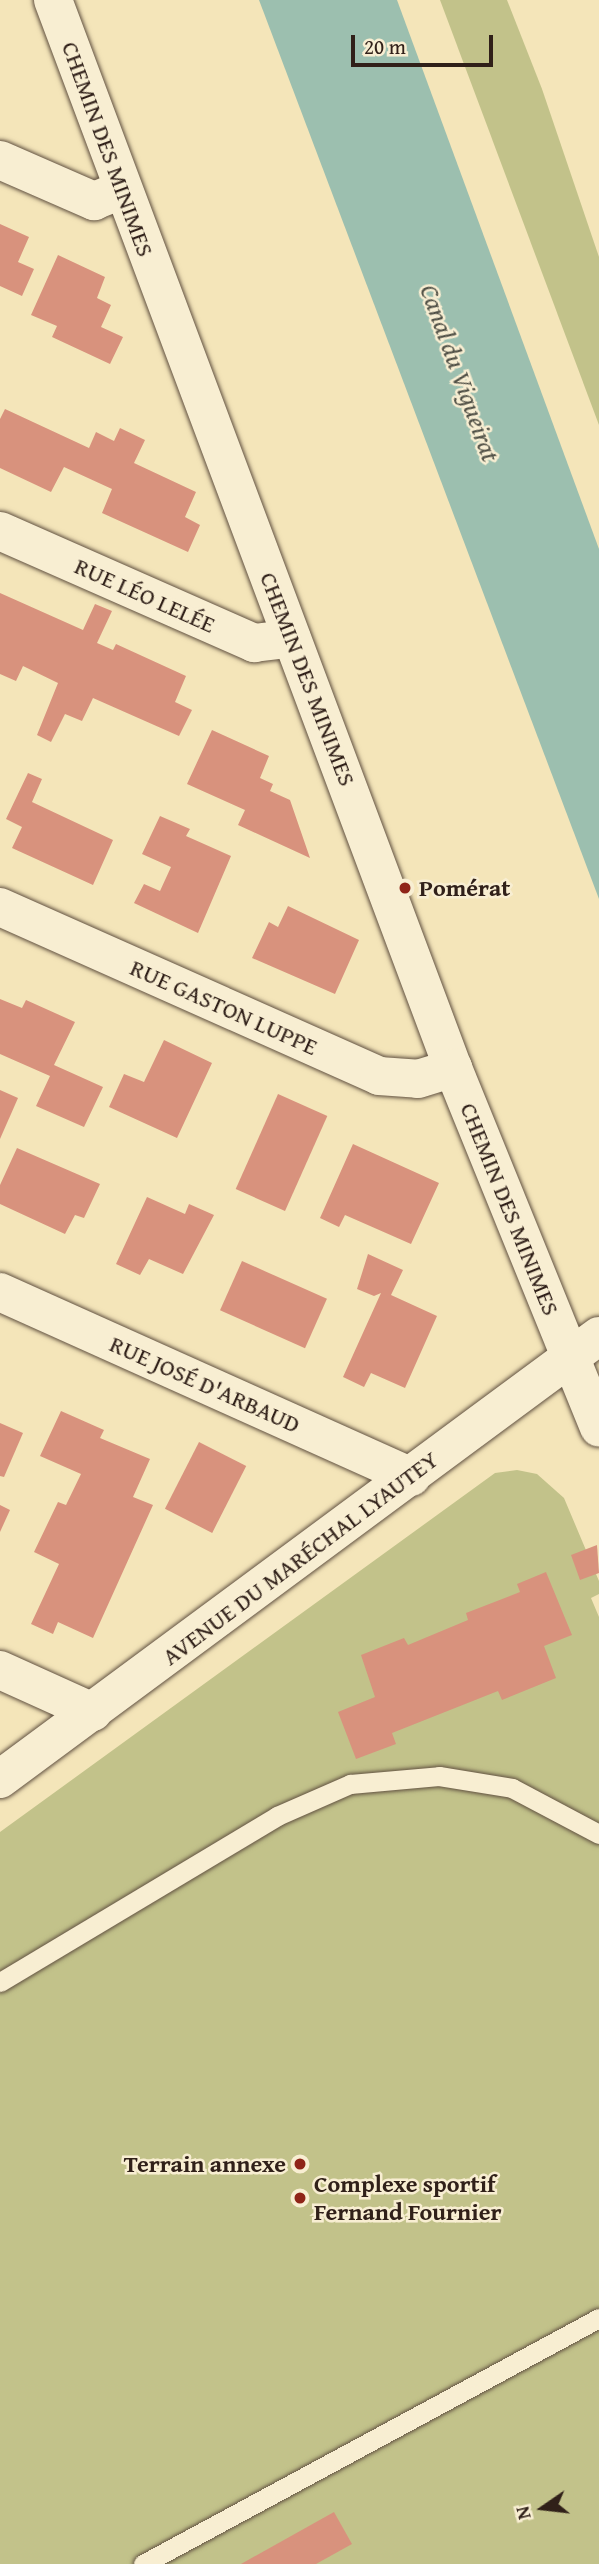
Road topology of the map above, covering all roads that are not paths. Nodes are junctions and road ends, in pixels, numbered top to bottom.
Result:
1 (53, 0) edge
2 (0, 160) edge
3 (123, 189) junction
4 (0, 531) edge
5 (292, 638) junction
6 (0, 906) edge
7 (453, 1068) junction
8 (0, 1292) edge
9 (584, 1346) edge
10 (599, 1427) edge
11 (411, 1476) junction
12 (0, 1670) edge
13 (93, 1712) junction
14 (0, 1779) edge
15 (599, 1833) edge
16 (0, 1982) edge
17 (599, 2318) edge
18 (144, 2564) edge

1 - 3 street, CHEMIN DES MINIMES
2 - 3 street
3 - 5 street, CHEMIN DES MINIMES
4 - 5 street, RUE LÉO LELÉE
5 - 7 street, CHEMIN DES MINIMES
6 - 7 street, RUE GASTON LUPPE
7 - 9 street, CHEMIN DES MINIMES
8 - 11 street, RUE JOSÉ D'ARBAUD
9 - 10 street, CHEMIN DES MINIMES
9 - 11 street, AVENUE DU MARÉCHAL LYAUTEY
11 - 13 street, AVENUE DU MARÉCHAL LYAUTEY
12 - 13 street
13 - 14 street, AVENUE DU MARÉCHAL LYAUTEY
15 - 16 lane
17 - 18 lane

